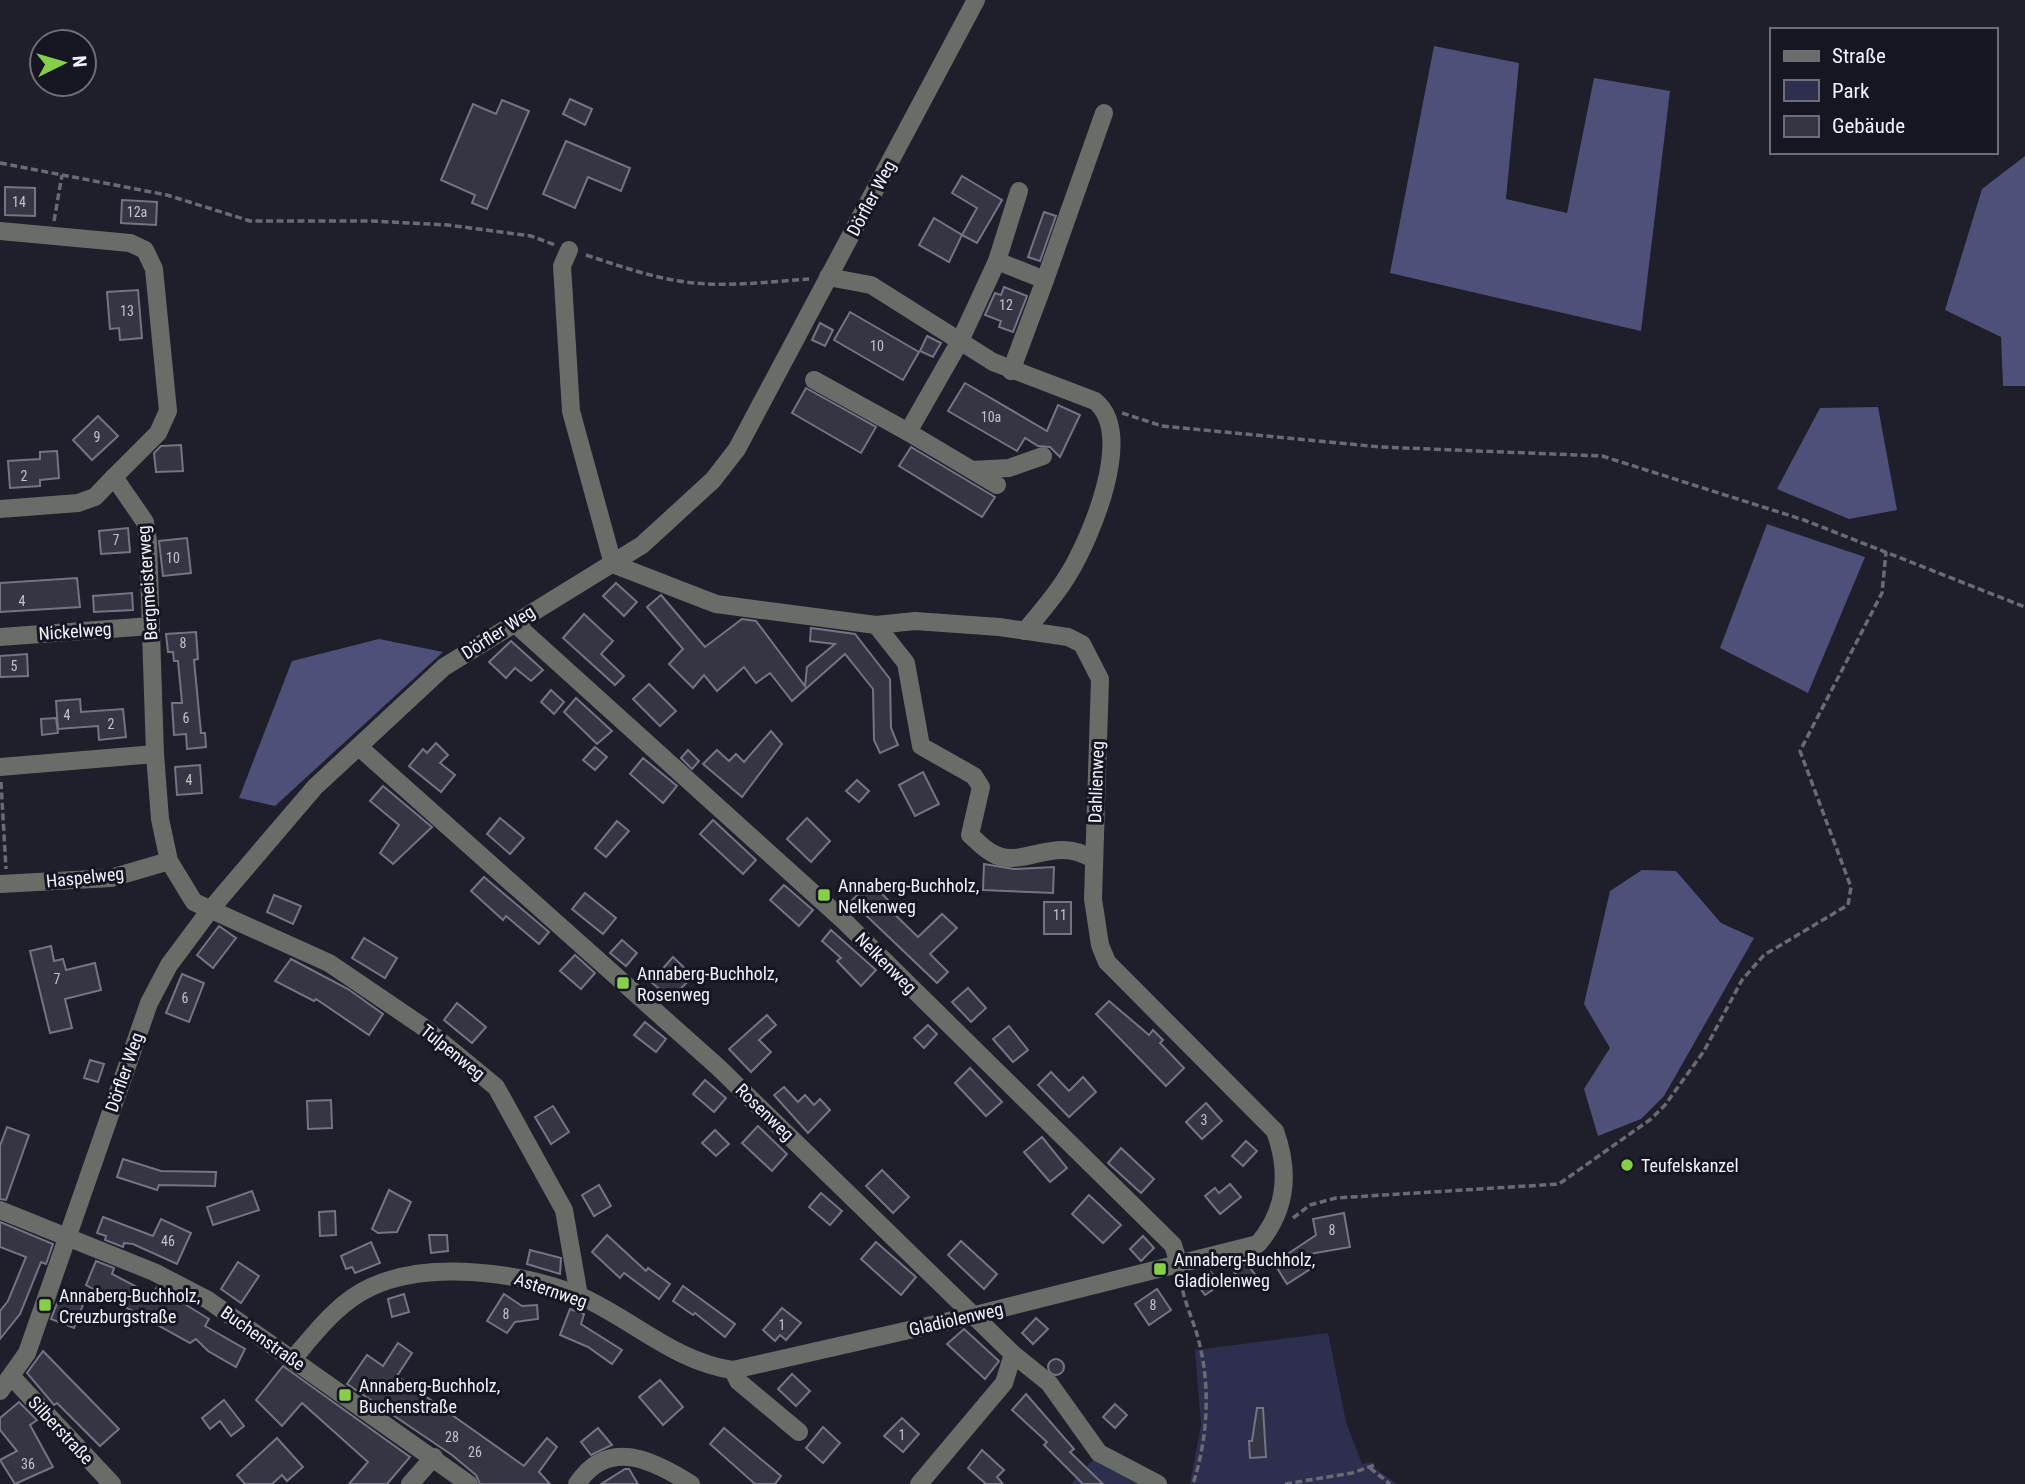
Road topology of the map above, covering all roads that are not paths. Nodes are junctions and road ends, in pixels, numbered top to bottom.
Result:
1 (976, 0) edge
2 (1104, 113) dead end
3 (1019, 191) dead end
4 (0, 231) edge
5 (569, 250) road end
6 (997, 261) junction
7 (828, 277) junction
8 (1045, 280) junction
9 (960, 341) junction
10 (1011, 370) junction
11 (814, 380) dead end
12 (908, 432) junction
13 (1043, 456) dead end
14 (972, 470) junction
15 (114, 477) junction
16 (997, 485) dead end
17 (0, 509) edge
18 (613, 564) junction
19 (513, 622) junction
20 (876, 625) junction
21 (151, 626) junction
22 (1025, 631) junction
23 (0, 637) edge
24 (359, 747) junction
25 (155, 754) junction
26 (0, 767) edge
27 (1094, 860) junction
28 (169, 861) junction
29 (4, 884) edge
30 (210, 910) junction
31 (0, 1210) edge
32 (69, 1236) junction
33 (1179, 1264) junction
34 (579, 1296) junction
35 (975, 1315) junction
36 (1013, 1354) junction
37 (293, 1359) junction
38 (733, 1370) junction
39 (11, 1376) junction
40 (0, 1391) edge
41 (799, 1432) dead end
42 (434, 1457) junction
43 (112, 1484) edge
44 (410, 1484) edge
45 (469, 1484) edge
46 (577, 1484) edge
47 (691, 1484) edge
48 (919, 1484) edge
49 (1158, 1484) edge

1 - 7 street, Dörfler Weg
2 - 8 street
3 - 6 street
4 - 15 street
5 - 18 street
6 - 8 street
6 - 9 street
7 - 9 street
7 - 18 street, Dörfler Weg
8 - 10 street
9 - 10 street
9 - 12 street
10 - 22 street
11 - 12 street
12 - 14 street
13 - 14 street
14 - 16 street
15 - 17 street
15 - 21 street, Bergmeisterweg
18 - 19 street, Dörfler Weg
18 - 20 street, Dahlienweg
19 - 24 street, Dörfler Weg
19 - 33 street, Nelkenweg
20 - 22 street, Dahlienweg
20 - 27 street
21 - 23 street, Nickelweg
21 - 25 street, Bergmeisterweg
22 - 27 street, Dahlienweg
24 - 30 street, Dörfler Weg
24 - 35 street, Rosenweg
25 - 26 street
25 - 28 street, Bergmeisterweg
27 - 33 street, Dahlienweg
28 - 29 street, Haspelweg
28 - 30 street, Bergmeisterweg
30 - 32 street, Dörfler Weg
30 - 34 street, Tulpenweg
31 - 32 street, Buchenstraße
32 - 37 street, Buchenstraße
32 - 39 street, Dörfler Weg
33 - 35 street, Gladiolenweg
34 - 37 street, Asternweg
34 - 38 street, Asternweg
35 - 36 street, Rosenweg
35 - 38 street, Gladiolenweg
36 - 48 street
36 - 49 street, Rosenweg
37 - 42 street, Buchenstraße
38 - 41 street
39 - 40 street, Dörfler Weg
39 - 43 street, Silberstraße
42 - 44 street
42 - 45 street, Buchenstraße
46 - 47 street

